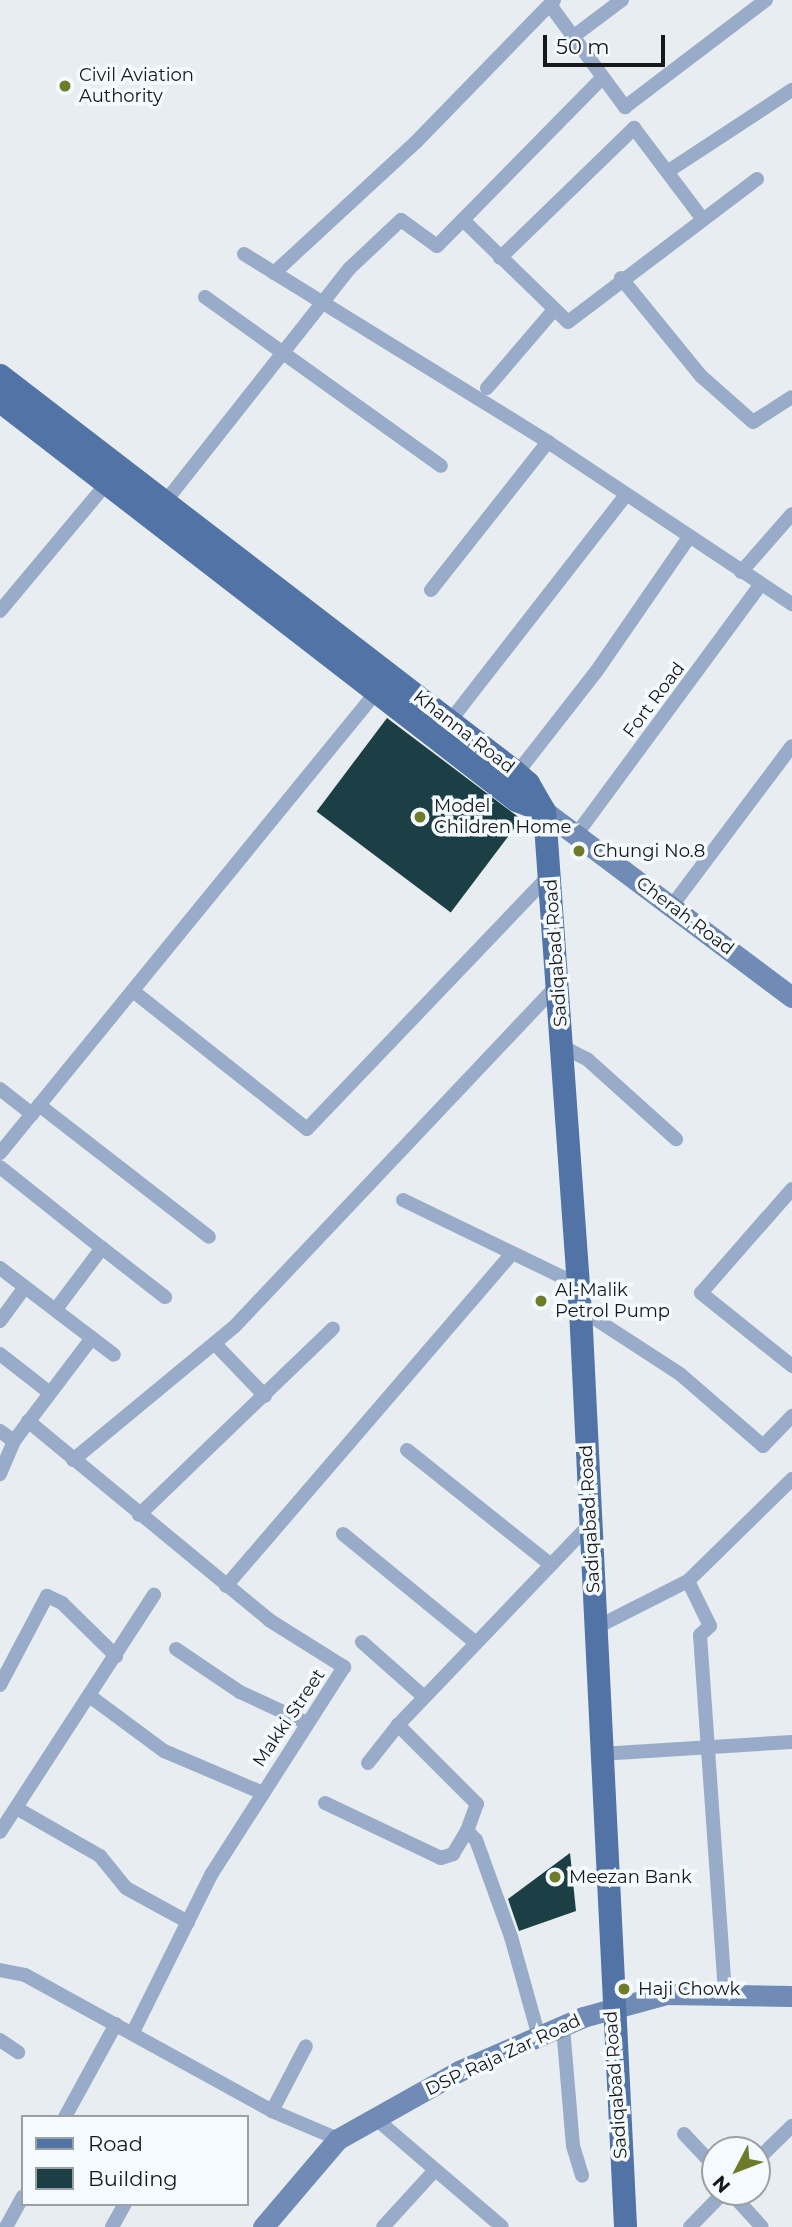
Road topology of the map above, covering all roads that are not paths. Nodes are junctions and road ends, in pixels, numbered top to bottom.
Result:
1 (622, 0) edge
2 (766, 0) edge
3 (552, 3) edge
4 (570, 39) junction
5 (601, 79) junction
6 (792, 90) edge
7 (670, 170) junction
8 (757, 179) dead end
9 (701, 217) junction
10 (463, 220) junction
11 (244, 254) dead end
12 (500, 258) junction
13 (274, 273) junction
14 (621, 278) junction
15 (205, 297) dead end
16 (320, 302) junction
17 (553, 311) junction
18 (282, 352) junction
19 (0, 375) edge
20 (487, 388) dead end
21 (792, 397) edge
22 (0, 401) edge
23 (548, 442) junction
24 (441, 466) dead end
25 (113, 475) junction
26 (626, 495) junction
27 (165, 502) junction
28 (792, 514) edge
29 (688, 537) junction
30 (741, 572) junction
31 (760, 585) junction
32 (431, 590) dead end
33 (792, 604) edge
34 (0, 611) edge
35 (383, 683) junction
36 (450, 721) junction
37 (792, 746) edge
38 (517, 773) junction
39 (544, 811) junction
40 (576, 835) junction
41 (551, 874) junction
42 (671, 907) junction
43 (558, 984) junction
44 (133, 991) junction
45 (792, 997) edge
46 (563, 1047) junction
47 (0, 1089) edge
48 (36, 1110) junction
49 (676, 1139) dead end
50 (0, 1153) edge
51 (0, 1167) edge
52 (792, 1189) edge
53 (403, 1200) dead end
54 (209, 1237) dead end
55 (102, 1248) junction
56 (512, 1253) junction
57 (0, 1268) edge
58 (579, 1285) junction
59 (25, 1287) junction
60 (165, 1297) dead end
61 (56, 1309) junction
62 (580, 1309) junction
63 (0, 1321) edge
64 (333, 1328) dead end
65 (92, 1338) junction
66 (215, 1344) junction
67 (0, 1354) edge
68 (114, 1355) dead end
69 (792, 1366) edge
70 (50, 1393) junction
71 (265, 1396) junction
72 (792, 1416) edge
73 (28, 1421) junction
74 (0, 1431) edge
75 (14, 1441) junction
76 (407, 1450) dead end
77 (74, 1460) junction
78 (0, 1474) edge
79 (792, 1479) edge
80 (139, 1515) junction
81 (590, 1524) junction
82 (343, 1534) dead end
83 (551, 1565) junction
84 (688, 1581) junction
85 (226, 1586) junction
86 (154, 1595) dead end
87 (595, 1628) junction
88 (362, 1642) dead end
89 (475, 1642) junction
90 (176, 1649) dead end
91 (116, 1656) junction
92 (0, 1685) edge
93 (422, 1695) junction
94 (91, 1697) junction
95 (307, 1723) junction
96 (398, 1725) junction
97 (792, 1742) edge
98 (711, 1749) junction
99 (600, 1754) junction
100 (368, 1763) dead end
101 (263, 1793) junction
102 (325, 1802) dead end
103 (18, 1809) junction
104 (467, 1831) junction
105 (0, 1832) edge
106 (187, 1922) junction
107 (0, 1970) edge
108 (725, 1992) junction
109 (792, 1996) edge
110 (611, 2007) junction
111 (116, 2024) junction
112 (563, 2027) junction
113 (133, 2032) junction
114 (539, 2037) junction
115 (0, 2040) edge
116 (306, 2046) dead end
117 (18, 2052) dead end
118 (272, 2111) junction
119 (66, 2115) edge
120 (375, 2118) junction
121 (791, 2129) edge
122 (684, 2134) dead end
123 (338, 2139) junction
124 (771, 2147) edge
125 (701, 2152) edge
126 (435, 2170) junction
127 (582, 2176) dead end
128 (21, 2200) edge
129 (124, 2206) edge
130 (712, 2206) edge
131 (743, 2206) edge
132 (696, 2225) edge
133 (6, 2227) edge
134 (112, 2227) edge
135 (263, 2227) edge
136 (383, 2227) edge
137 (502, 2227) edge
138 (625, 2227) edge
139 (762, 2227) edge

1 - 4 street
2 - 5 street
3 - 4 street
3 - 13 street
4 - 5 street
5 - 10 street
6 - 7 street
7 - 9 street
7 - 12 street
8 - 9 street
9 - 14 street
10 - 12 street
10 - 16 street
11 - 13 street
12 - 17 street
13 - 16 street
14 - 17 street
14 - 21 street
15 - 18 street
16 - 18 street
16 - 23 street
17 - 20 street
18 - 24 street
18 - 27 street
19 - 25 main road, Khanna Road
22 - 25 main road, Khanna Road
23 - 26 street
23 - 32 street
25 - 27 main road, Khanna Road
25 - 34 street
25 - 35 main road, Khanna Road
26 - 29 street
26 - 36 street
27 - 35 main road, Khanna Road
28 - 30 street
29 - 30 street
29 - 38 street
30 - 31 street
31 - 33 street
31 - 40 street, Fort Road
35 - 36 main road, Khanna Road
35 - 39 main road, Khanna Road
35 - 44 street
36 - 38 main road, Khanna Road
37 - 42 street
38 - 39 main road, Khanna Road
39 - 40 street, Cherah Road
39 - 41 main road, Sadiqabad Road
40 - 42 street, Cherah Road
41 - 43 main road, Sadiqabad Road
41 - 44 street
42 - 45 street, Cherah Road
43 - 46 main road, Sadiqabad Road
43 - 66 street
44 - 48 street
46 - 49 street
46 - 58 main road, Sadiqabad Road
47 - 48 street
48 - 50 street
48 - 54 street
51 - 55 street
52 - 69 street
53 - 56 street
55 - 60 street
55 - 61 street
56 - 58 street
56 - 85 street
57 - 59 street
58 - 62 main road, Sadiqabad Road
59 - 61 street
59 - 63 street
61 - 65 street
62 - 72 street
62 - 81 main road, Sadiqabad Road
64 - 71 street
65 - 68 street
65 - 70 street
66 - 71 street
66 - 77 street
67 - 70 street
70 - 73 street
71 - 80 street
73 - 75 street
73 - 77 street, Makki Street
74 - 75 street
75 - 78 street
76 - 83 street
77 - 80 street, Makki Street
79 - 84 street
80 - 85 street, Makki Street
81 - 83 street
81 - 87 main road, Sadiqabad Road
82 - 89 street
83 - 89 street
84 - 87 street
84 - 98 street
85 - 95 street, Makki Street
86 - 91 street
87 - 99 main road, Sadiqabad Road
88 - 93 street
89 - 93 street
90 - 95 street
91 - 92 street
91 - 94 street
93 - 96 street
94 - 101 street
94 - 103 street
95 - 101 street, Makki Street
96 - 100 street
96 - 104 street
97 - 98 street
98 - 99 street
98 - 108 street
99 - 110 main road, Sadiqabad Road
101 - 106 street, Makki Street
102 - 104 street
103 - 105 street
103 - 106 street
104 - 114 street
106 - 113 street, Makki Street
107 - 111 street
108 - 109 street, DSP Raja Zar Road
108 - 110 street, DSP Raja Zar Road
110 - 112 street, DSP Raja Zar Road
110 - 138 main road, Sadiqabad Road
111 - 113 street
111 - 119 street
112 - 114 street, DSP Raja Zar Road
112 - 127 street
113 - 118 street
114 - 120 street, DSP Raja Zar Road
115 - 117 street
116 - 118 street
118 - 123 street
120 - 123 street, DSP Raja Zar Road
120 - 126 street
121 - 124 street
122 - 125 street
123 - 135 street, DSP Raja Zar Road
126 - 136 street
126 - 137 street
128 - 133 street
129 - 134 street
130 - 132 street
131 - 139 street

